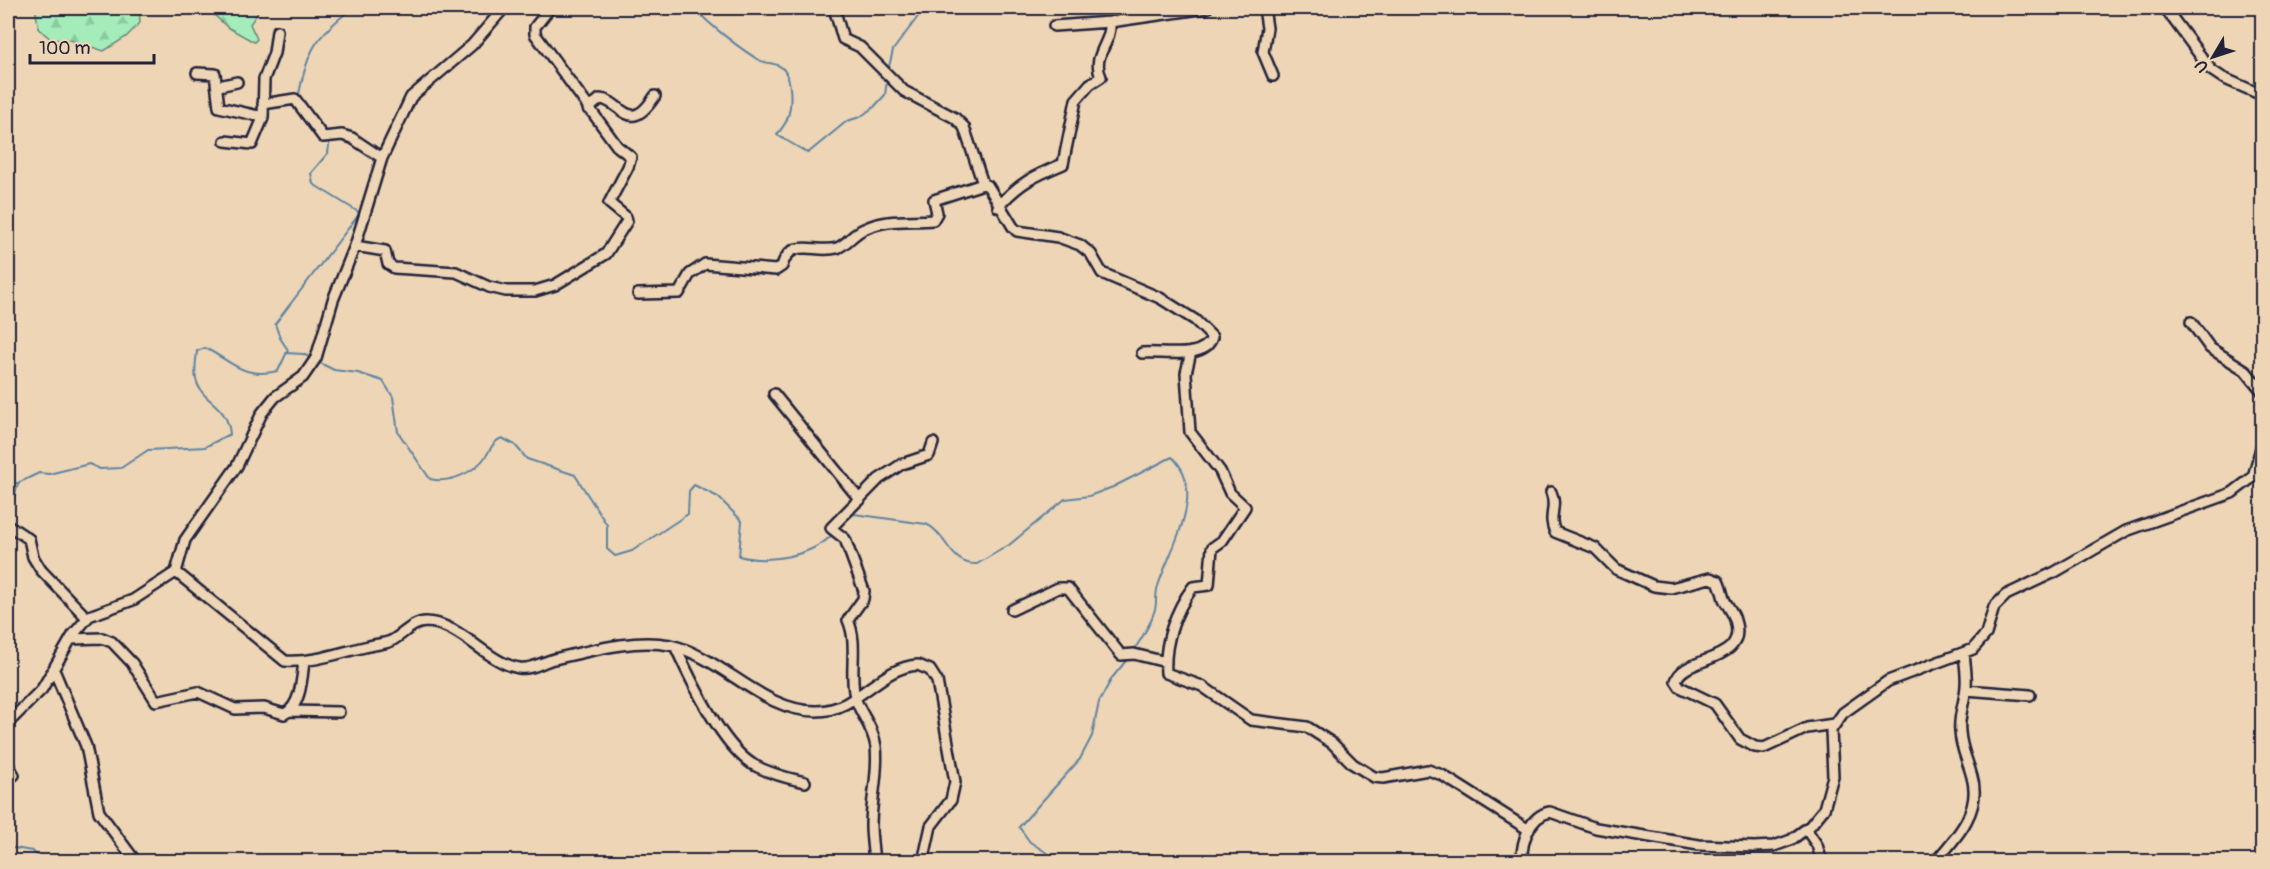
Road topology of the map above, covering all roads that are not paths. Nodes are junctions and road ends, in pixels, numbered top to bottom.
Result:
1 (504, 8) edge
2 (550, 8) edge
3 (834, 8) edge
4 (1207, 8) edge
5 (1264, 8) edge
6 (2165, 8) edge
7 (1110, 22) junction
8 (1054, 26) dead end
9 (277, 31) dead end
10 (197, 73) dead end
11 (1273, 76) dead end
12 (237, 82) dead end
13 (219, 86) junction
14 (2262, 95) edge
15 (655, 96) dead end
16 (263, 104) junction
17 (588, 109) junction
18 (263, 117) junction
19 (225, 141) dead end
20 (382, 158) junction
21 (983, 184) junction
22 (998, 207) junction
23 (355, 246) junction
24 (638, 294) dead end
25 (2191, 322) dead end
26 (1191, 352) junction
27 (1142, 353) dead end
28 (2262, 391) edge
29 (774, 394) dead end
30 (933, 443) dead end
31 (2262, 444) edge
32 (1551, 492) dead end
33 (860, 500) junction
34 (8, 525) edge
35 (176, 573) junction
36 (1012, 610) dead end
37 (87, 618) junction
38 (71, 639) junction
39 (676, 648) junction
40 (1964, 654) junction
41 (304, 661) junction
42 (1166, 662) junction
43 (54, 670) junction
44 (1966, 690) junction
45 (2030, 695) dead end
46 (855, 700) junction
47 (290, 711) junction
48 (339, 712) dead end
49 (8, 723) edge
50 (1834, 724) junction
51 (8, 764) edge
52 (14, 775) dead end
53 (805, 782) dead end
54 (1806, 829) junction
55 (1529, 830) junction
56 (136, 861) edge
57 (874, 861) edge
58 (922, 861) edge
59 (1522, 861) edge
60 (1822, 861) edge
61 (1936, 861) edge

1 - 20 street
2 - 17 street
3 - 21 street
4 - 7 street
5 - 11 street
6 - 14 street
7 - 8 street
7 - 22 street
9 - 16 street
10 - 13 street
12 - 13 street
13 - 18 street
15 - 17 street
16 - 18 street
16 - 20 street
17 - 23 street
18 - 19 street
20 - 23 street
21 - 22 street
21 - 24 street
22 - 26 street
23 - 35 street
25 - 28 street
26 - 27 street
26 - 42 street
29 - 33 street
30 - 33 street
31 - 40 street
32 - 50 street
33 - 46 street
34 - 37 street
35 - 37 street
35 - 41 street
36 - 42 street
37 - 38 street
38 - 43 street
38 - 47 street
39 - 41 street
39 - 46 street
39 - 53 street
40 - 44 street
40 - 50 street
41 - 47 street
42 - 55 street
43 - 49 street
43 - 56 street
44 - 45 street
44 - 61 street
46 - 57 street
46 - 58 street
47 - 48 street
50 - 54 street
51 - 52 street
54 - 55 street
54 - 60 street
55 - 59 street

